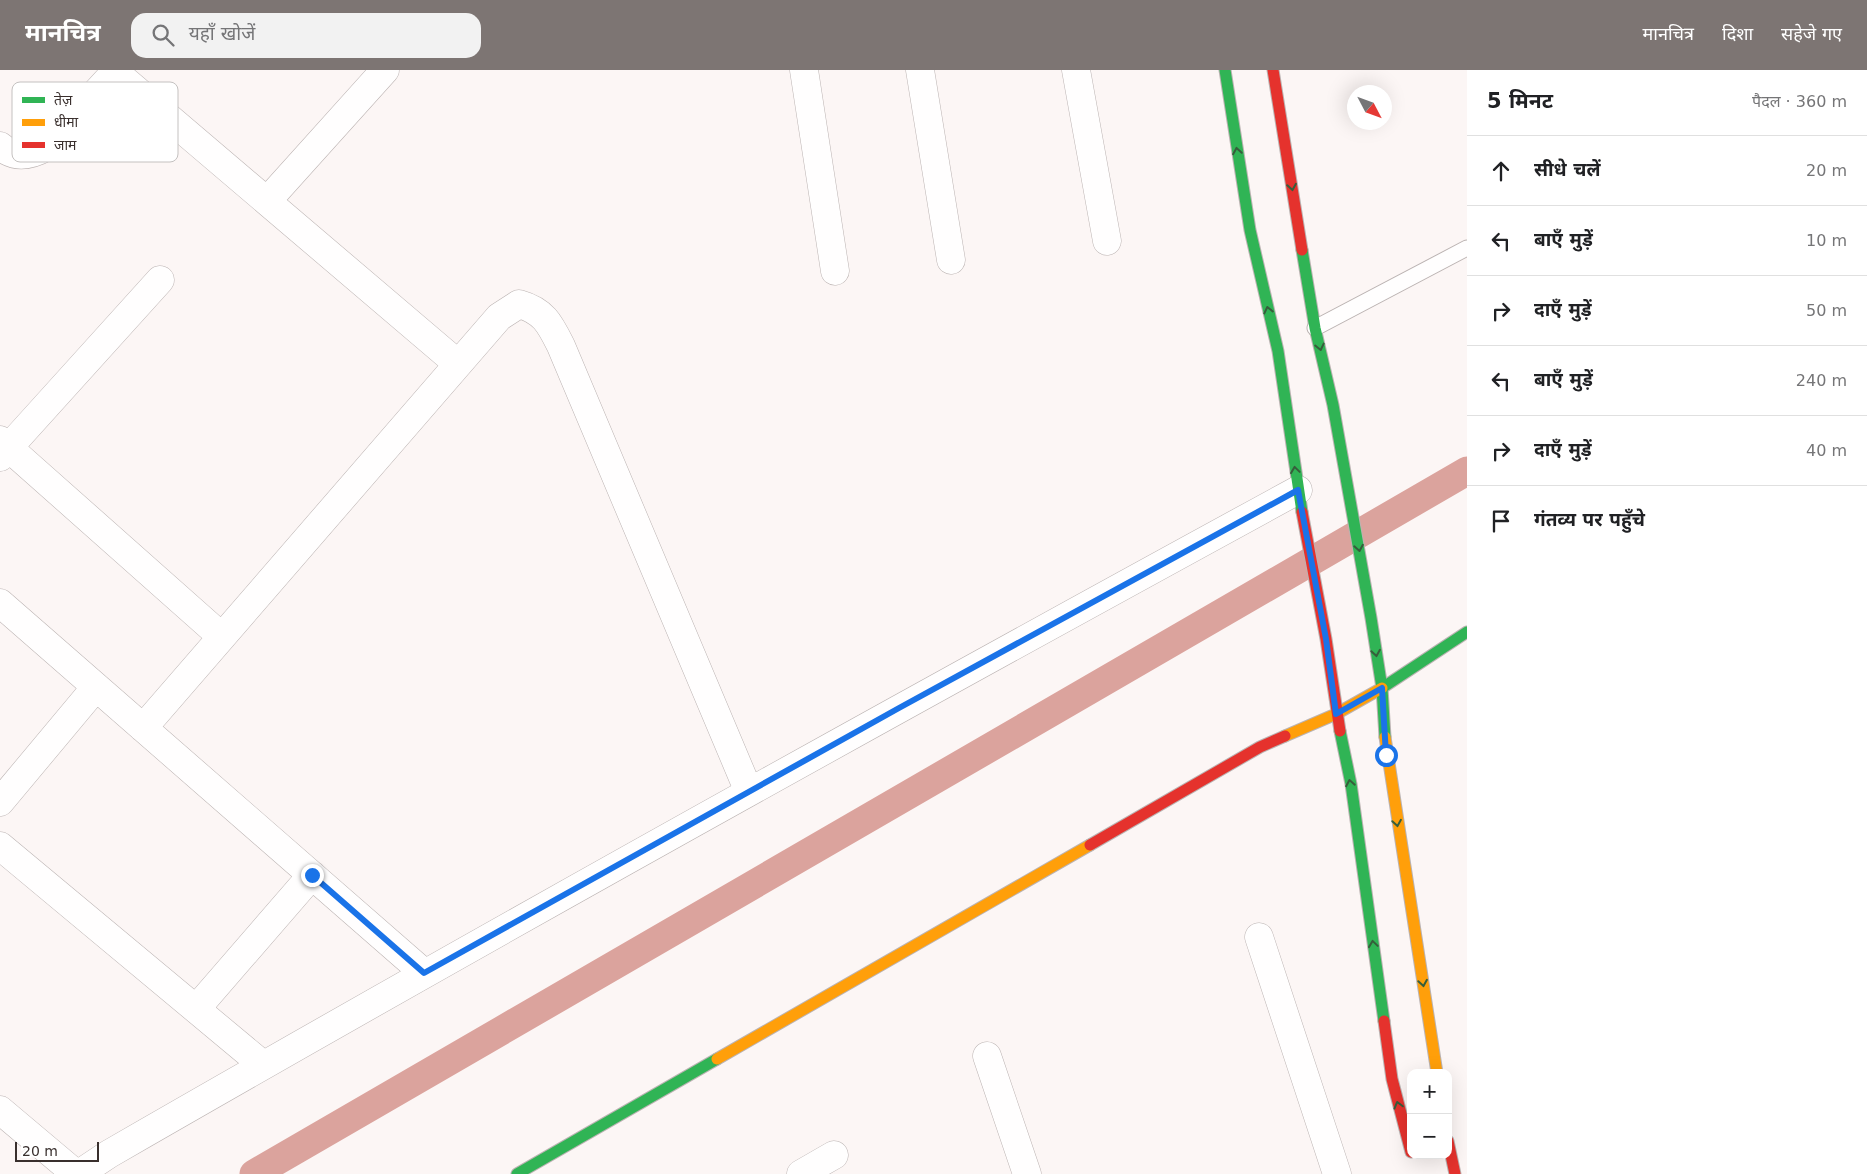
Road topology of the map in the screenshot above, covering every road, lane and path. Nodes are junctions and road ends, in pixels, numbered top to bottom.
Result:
1 (385, 70) edge
2 (804, 70) edge
3 (920, 70) edge
4 (1076, 70) edge
5 (1225, 70) edge
6 (1273, 70) edge
7 (116, 71) edge
8 (106, 82) edge
9 (129, 82) edge
10 (178, 124) edge
11 (0, 146) edge
12 (12, 152) edge
13 (268, 200) junction
14 (1107, 241) dead end
15 (1467, 248) edge
16 (950, 260) dead end
17 (835, 272) dead end
18 (160, 280) dead end
19 (1315, 328) junction
20 (458, 364) junction
21 (3, 448) edge
22 (1298, 490) junction
23 (0, 603) edge
24 (1467, 632) edge
25 (222, 637) junction
26 (96, 686) junction
27 (1382, 688) junction
28 (1336, 714) junction
29 (143, 728) junction
30 (748, 792) junction
31 (0, 802) edge
32 (0, 846) edge
33 (312, 875) junction
34 (1259, 937) dead end
35 (424, 973) junction
36 (196, 1009) junction
37 (987, 1056) dead end
38 (263, 1065) junction
39 (1436, 1069) edge
40 (0, 1110) edge
41 (1407, 1138) edge
42 (834, 1155) dead end
43 (1452, 1159) edge
44 (78, 1174) edge
45 (517, 1174) edge
46 (801, 1174) edge
47 (1027, 1174) edge
48 (1337, 1174) edge
49 (1455, 1174) edge

1 - 13 street
2 - 17 street
3 - 16 street
4 - 14 street
22 -> 5 main road
6 -> 19 main road
7 - 8 street
7 - 9 street
10 - 13 street
11 - 12 street
13 - 20 street
15 - 19 lane
18 - 21 street
19 -> 27 main road
20 - 25 street
20 - 30 street
21 - 25 street
22 - 28 main road
22 - 30 street
23 - 26 street
24 - 27 main road
25 - 29 street
26 - 29 street
26 - 31 street
27 - 28 main road
27 -> 39 main road
41 -> 28 main road
28 - 45 main road
29 - 33 street
30 - 35 street
32 - 36 street
33 - 35 street
33 - 36 street
34 - 48 street
35 - 38 street
36 - 38 street
37 - 47 street
38 - 44 street
40 - 44 street
42 - 46 street
43 - 49 main road

